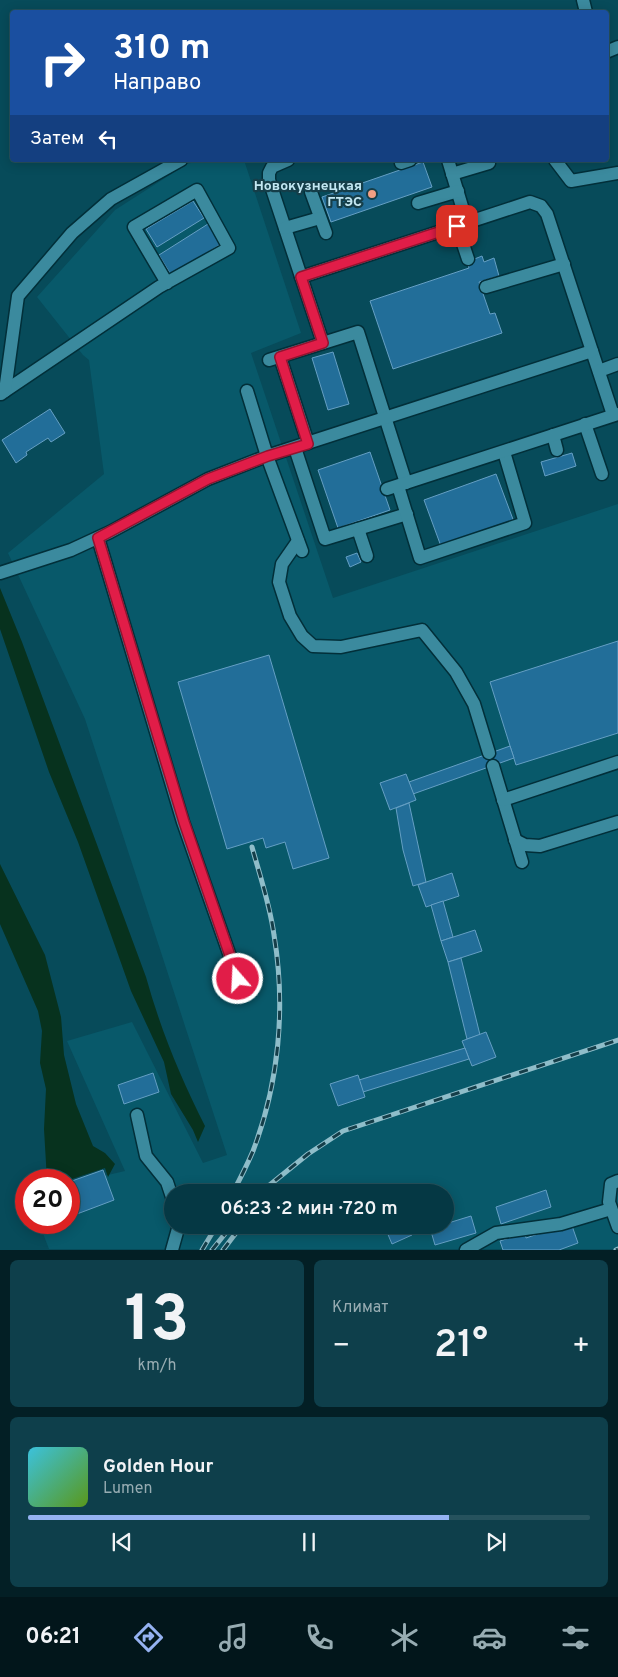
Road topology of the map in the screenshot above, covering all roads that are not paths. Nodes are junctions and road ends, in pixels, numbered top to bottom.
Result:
1 (177, 162) edge
2 (283, 162) edge
3 (449, 162) edge
4 (557, 162) edge
5 (489, 163) dead end
6 (618, 173) edge
7 (452, 174) junction
8 (458, 191) junction
9 (311, 192) dead end
10 (418, 203) dead end
11 (320, 218) junction
12 (462, 224) junction
13 (285, 228) junction
14 (326, 233) dead end
15 (468, 259) dead end
16 (564, 264) junction
17 (301, 277) junction
18 (167, 282) junction
19 (486, 287) dead end
20 (323, 343) junction
21 (592, 351) junction
22 (618, 364) edge
23 (599, 371) junction
24 (248, 391) dead end
25 (2, 393) edge
26 (616, 414) edge
27 (385, 418) junction
28 (585, 424) junction
29 (553, 435) junction
30 (308, 444) junction
31 (295, 448) junction
32 (557, 450) dead end
33 (504, 452) junction
34 (268, 456) junction
35 (602, 474) dead end
36 (397, 486) junction
37 (407, 514) junction
38 (358, 529) junction
39 (98, 538) junction
40 (367, 556) dead end
41 (5, 572) edge
42 (618, 762) edge
43 (503, 800) junction
44 (618, 822) edge
45 (515, 840) junction
46 (522, 862) dead end
47 (238, 979) dead end
48 (137, 1115) dead end
49 (618, 1181) edge
50 (168, 1184) edge
51 (611, 1209) junction
52 (618, 1227) edge
53 (176, 1234) edge
54 (172, 1250) edge
55 (466, 1250) edge

1 - 25 street
2 - 13 street
3 - 7 street
4 - 6 street
5 - 7 street
7 - 8 street
8 - 10 street
8 - 12 street
9 - 11 street
11 - 13 street
11 - 14 street
12 - 15 street
12 - 16 street
12 - 17 street
13 - 17 street
16 - 19 street
16 - 21 street
17 - 20 street
18 - 18 street
18 - 25 street
20 - 27 street
20 - 30 street
21 - 23 street
21 - 27 street
22 - 23 street
23 - 26 street
24 - 34 street
26 - 28 street
27 - 30 street
27 - 36 street
28 - 29 street
28 - 35 street
29 - 32 street
29 - 33 street
30 - 31 street
31 - 34 street
31 - 38 street
33 - 36 street
33 - 37 street
34 - 39 street
34 - 43 street
36 - 37 street
37 - 38 street
38 - 40 street
39 - 41 street
39 - 47 street
42 - 43 street
43 - 45 street
44 - 45 street
45 - 46 street
48 - 50 street
49 - 51 street
51 - 52 street
51 - 55 street
53 - 54 street

